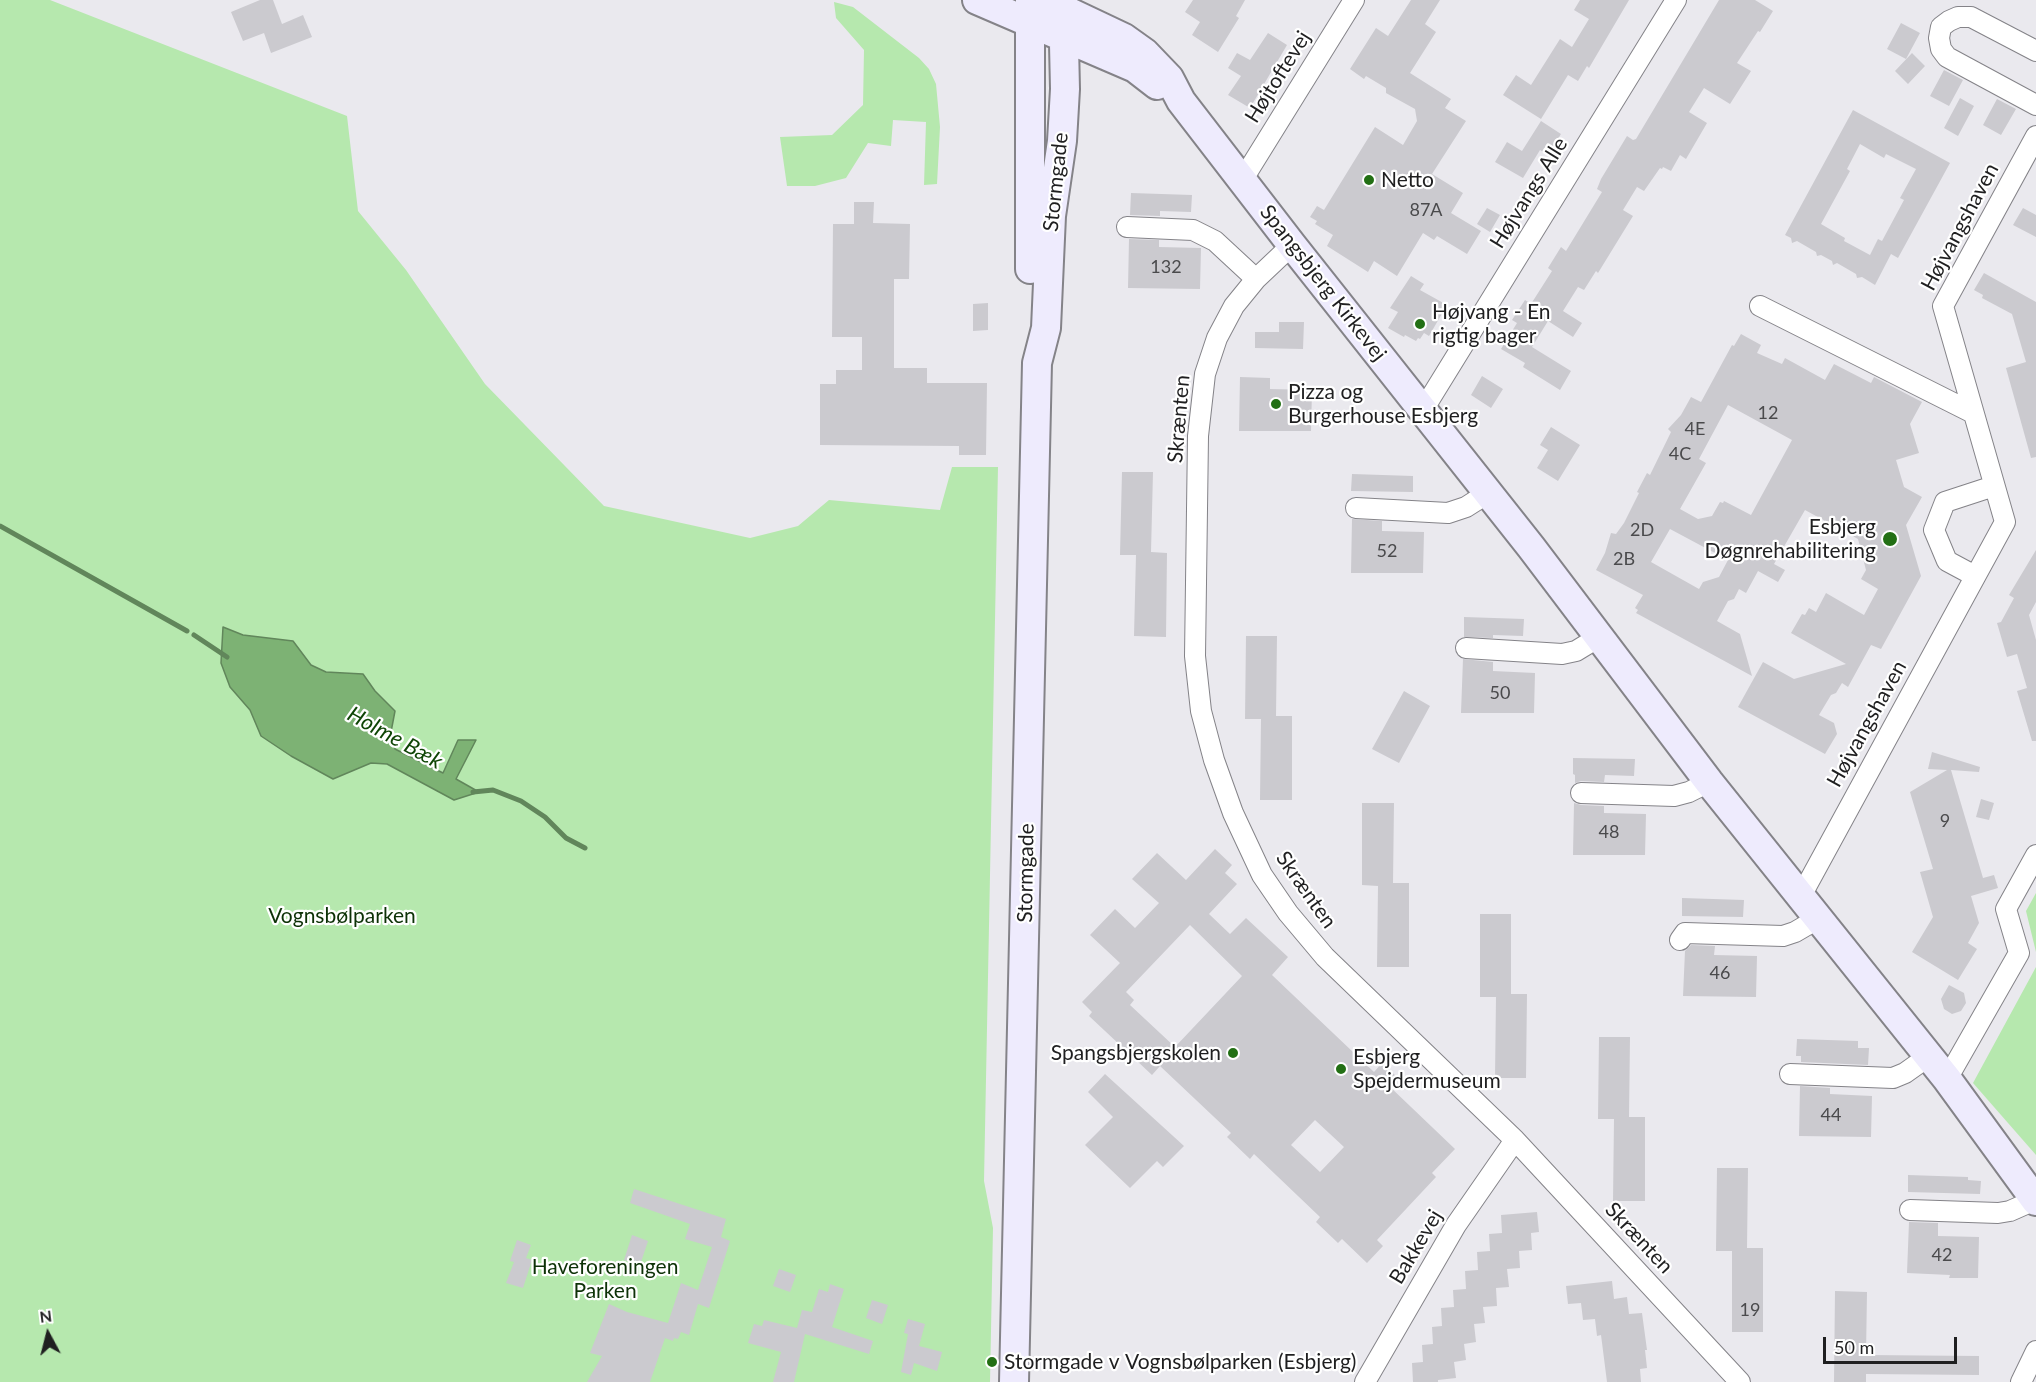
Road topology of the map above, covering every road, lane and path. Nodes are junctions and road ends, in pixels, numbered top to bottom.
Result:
1 (977, 0) edge
2 (1354, 0) edge
3 (1676, 0) edge
4 (1047, 10) edge
5 (2036, 51) edge
6 (2036, 105) edge
7 (2036, 136) edge
8 (1243, 179) junction
9 (1127, 227) dead end
10 (1292, 245) junction
11 (1256, 279) junction
12 (1760, 306) dead end
13 (1037, 363) junction
14 (1424, 410) junction
15 (1973, 414) junction
16 (1994, 486) junction
17 (1488, 493) junction
18 (1356, 508) dead end
19 (1975, 576) junction
20 (1599, 637) junction
21 (1466, 648) dead end
22 (1709, 782) junction
23 (1581, 793) dead end
24 (2036, 855) edge
25 (1801, 896) junction
26 (1819, 918) junction
27 (1680, 940) dead end
28 (1929, 1056) junction
29 (1790, 1074) dead end
30 (1947, 1079) junction
31 (1515, 1140) junction
32 (2036, 1200) edge
33 (1910, 1210) dead end
34 (2036, 1351) edge
35 (1014, 1382) edge
36 (1365, 1382) edge
37 (1740, 1382) edge
38 (2021, 1382) edge

1 - 4 street, Spangsbjerg Kirkevej
2 - 8 street, Højtoftevej
3 - 14 street, Højvangs Alle
4 - 8 street, Spangsbjerg Kirkevej
4 - 13 street, Stormgade
4 - 13 street, Stormgade
5 - 6 street
7 - 15 street, Højvangshaven
8 - 10 street, Spangsbjerg Kirkevej
9 - 11 street
10 - 11 street, Skrænten
10 - 14 street, Spangsbjerg Kirkevej
11 - 31 street, Skrænten
12 - 15 street
13 - 35 street, Stormgade
14 - 17 street, Spangsbjerg Kirkevej
15 - 16 street, Højvangshaven
16 - 19 street, Højvangshaven
16 - 19 street
17 - 18 street
17 - 20 street, Spangsbjerg Kirkevej
19 - 25 street, Højvangshaven
20 - 21 street
20 - 22 street, Spangsbjerg Kirkevej
22 - 23 street
22 - 25 street, Spangsbjerg Kirkevej
24 - 30 street
25 - 26 street, Spangsbjerg Kirkevej
26 - 27 street
26 - 28 street, Spangsbjerg Kirkevej
28 - 29 street
28 - 30 street, Spangsbjerg Kirkevej
30 - 32 street, Spangsbjerg Kirkevej
31 - 36 street, Bakkevej
31 - 37 street, Skrænten
32 - 33 street, Spangsbjerg Kirkevej
34 - 38 street

